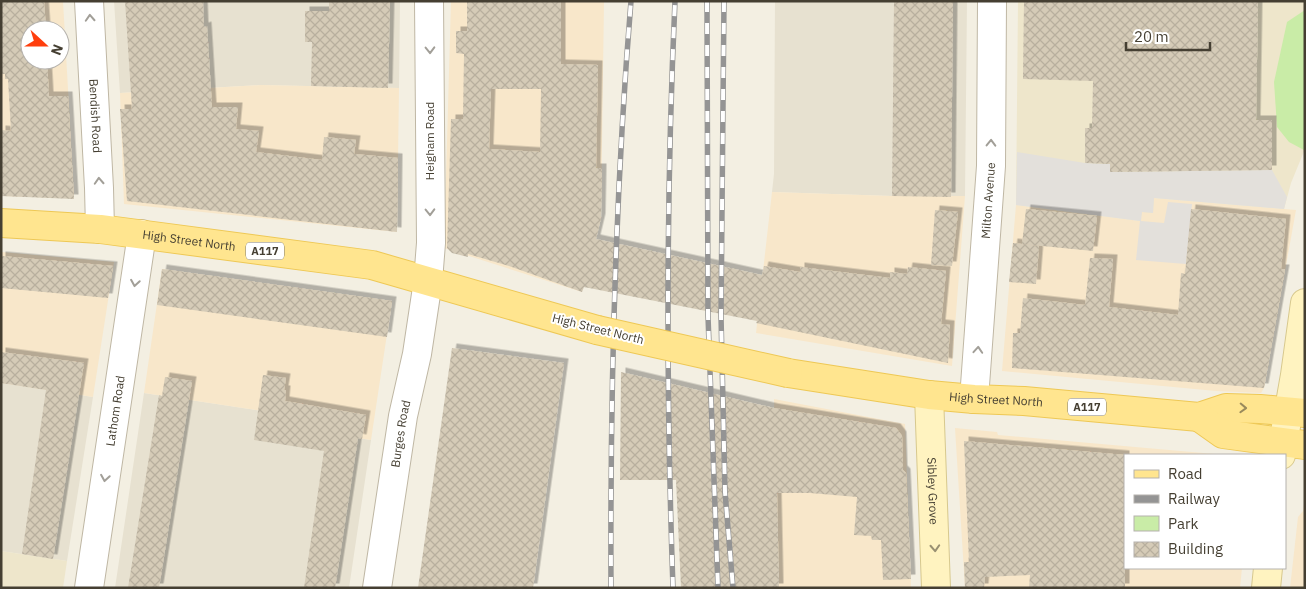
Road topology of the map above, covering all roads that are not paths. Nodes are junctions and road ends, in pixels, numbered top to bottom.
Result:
1 (89, 1) edge
2 (429, 1) edge
3 (992, 1) edge
4 (1, 223) edge
5 (100, 229) junction
6 (142, 234) junction
7 (428, 281) junction
8 (1305, 304) edge
9 (929, 394) junction
10 (974, 399) junction
11 (1296, 412) edge
12 (1199, 417) junction
13 (1290, 448) edge
14 (1268, 569) edge
15 (89, 588) edge
16 (377, 588) edge
17 (936, 588) edge
18 (1266, 588) edge

5 -> 1 street, Bendish Road
2 -> 7 street, Heigham Road
10 -> 3 street, Milton Avenue
4 - 5 main road, High Street North / A117
5 - 6 main road, High Street North / A117
6 - 7 main road, High Street North / A117
6 -> 15 street, Lathom Road
7 - 9 main road, High Street North / A117, bridge
7 - 16 street, Burges Road
8 - 11 main road
9 - 10 main road, High Street North / A117
9 -> 17 main road, Sibley Grove
10 - 12 main road, High Street North / A117
12 -> 11 main road, High Street North / A117
11 - 13 main road
12 - 13 main road
14 - 18 main road

